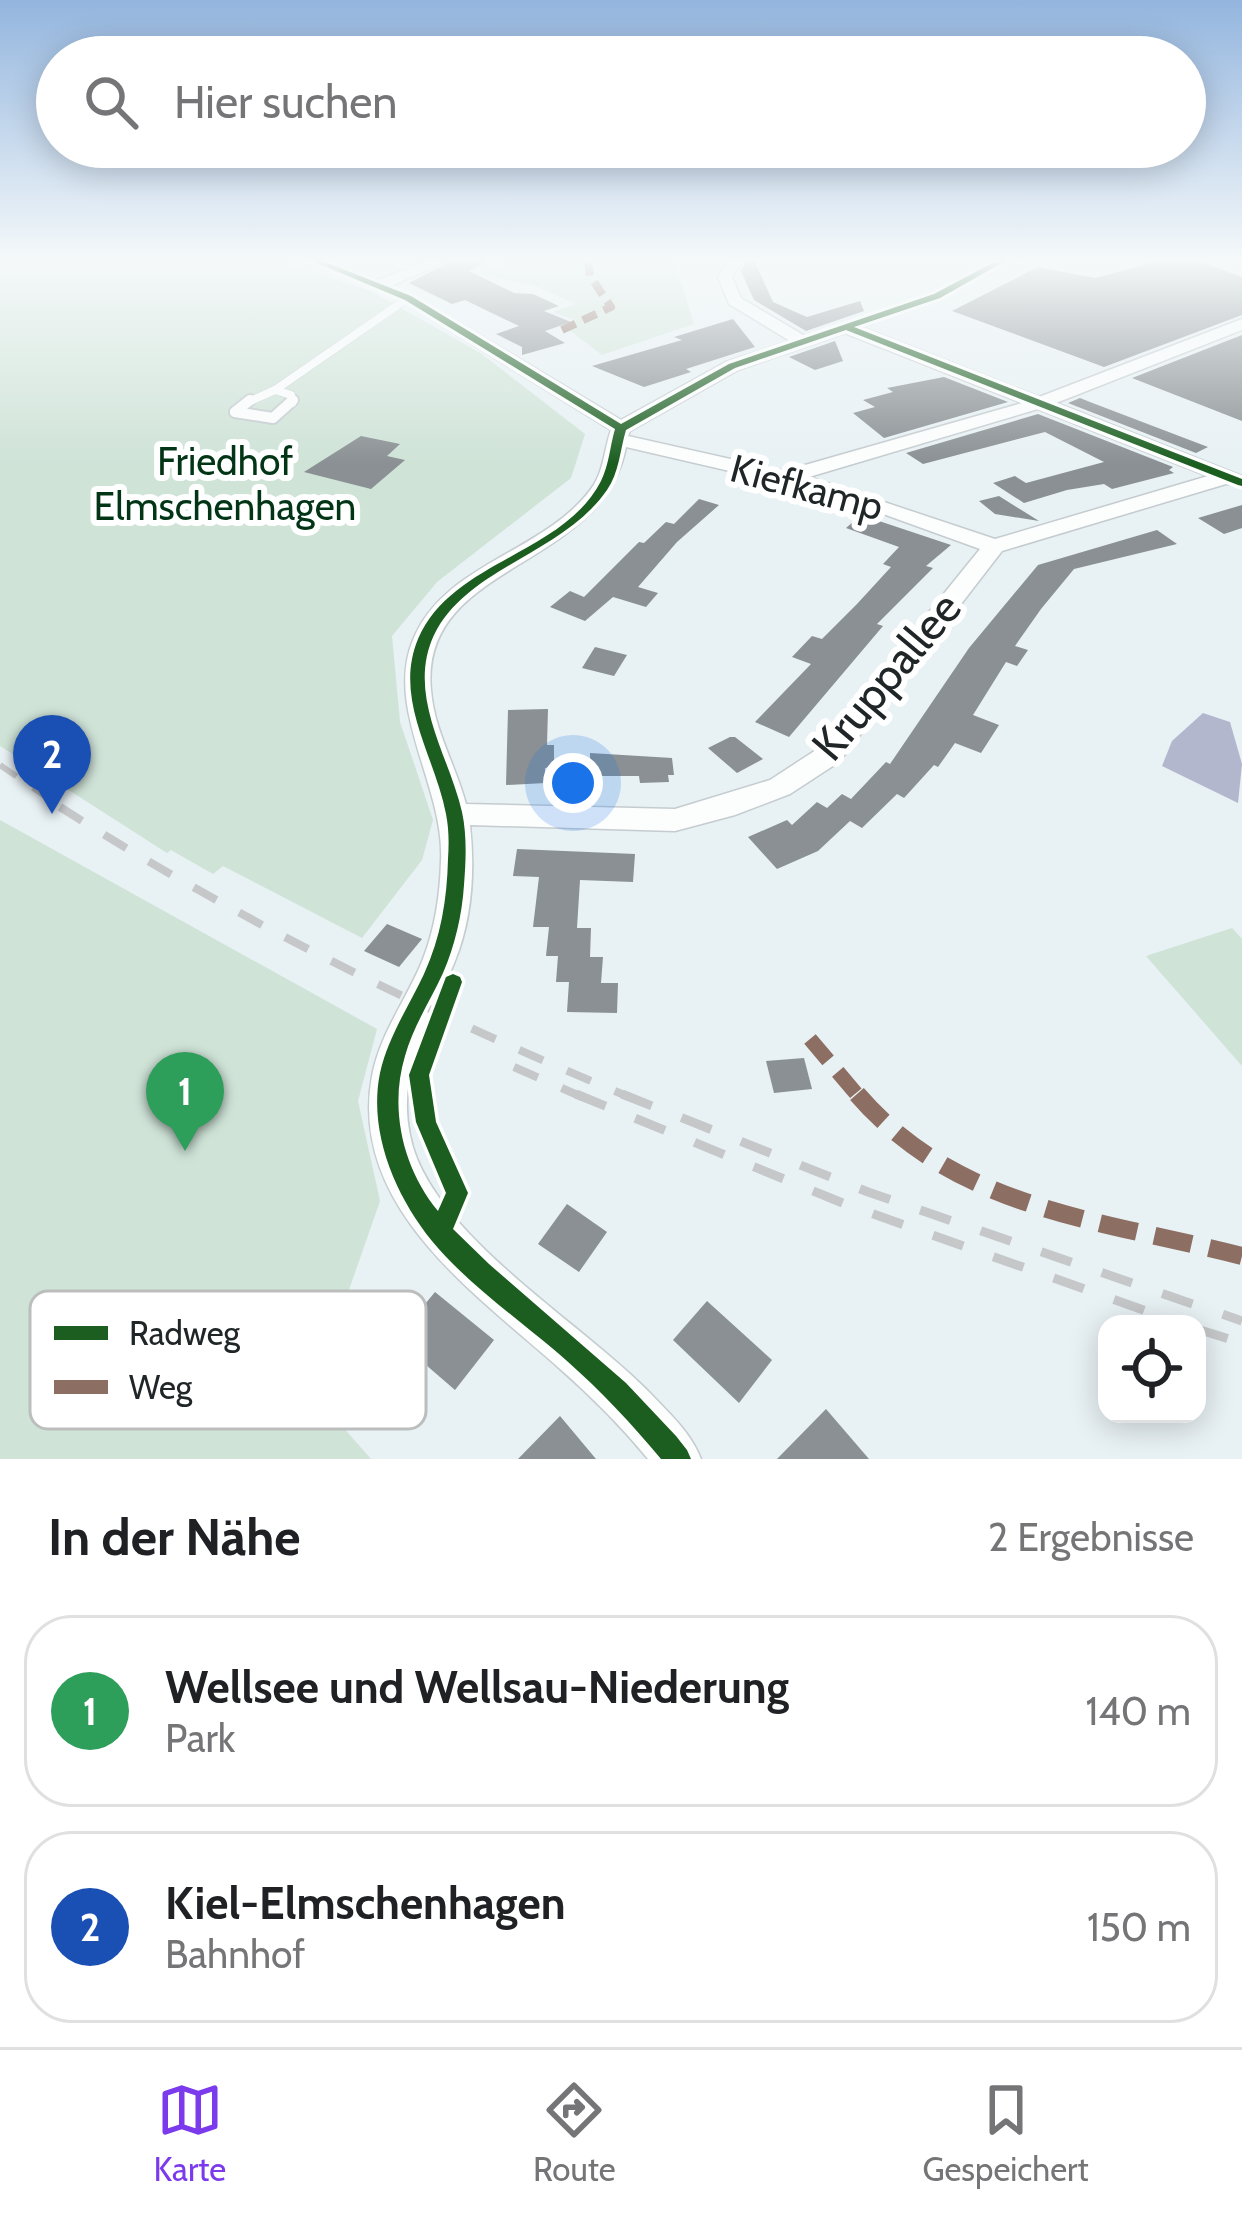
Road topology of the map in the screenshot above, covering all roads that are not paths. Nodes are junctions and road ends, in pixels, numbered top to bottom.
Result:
1 (365, 328) edge
2 (455, 328) edge
3 (779, 328) edge
4 (848, 328) joint
5 (1232, 328) edge
6 (805, 343) junction
7 (275, 390) junction
8 (1040, 403) junction
9 (619, 434) junction
10 (1233, 474) edge
11 (787, 477) junction
12 (994, 546) junction
13 (454, 814) junction
14 (678, 1459) edge

1 - 7 lane
2 - 9 street, Kiefkamp
3 - 6 street
4 - 6 street
4 - 8 street
5 - 8 street
6 - 9 street
7 - 7 lane
8 - 10 street
8 - 11 street
9 - 11 street, Kiefkamp
9 - 13 street
10 - 12 street
11 - 12 street, Kiefkamp
12 - 13 street, Kruppallee
13 - 14 street

